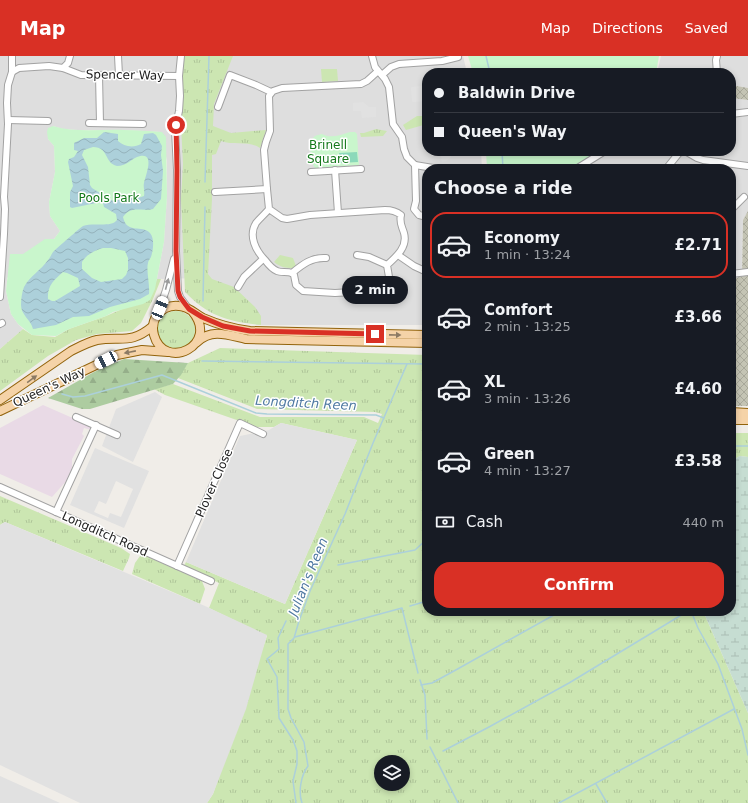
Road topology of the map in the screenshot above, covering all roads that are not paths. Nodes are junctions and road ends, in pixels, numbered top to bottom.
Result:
1 (12, 56) edge
2 (70, 56) edge
3 (118, 56) edge
4 (181, 56) edge
5 (372, 56) edge
6 (717, 56) edge
7 (458, 57) dead end
8 (63, 68) junction
9 (717, 68) edge
10 (12, 72) junction
11 (380, 73) junction
12 (99, 75) junction
13 (119, 75) junction
14 (179, 76) junction
15 (271, 92) junction
16 (218, 107) dead end
17 (748, 112) edge
18 (736, 113) edge
19 (8, 120) junction
20 (48, 121) dead end
21 (89, 123) dead end
22 (100, 123) junction
23 (143, 124) dead end
24 (597, 156) edge
25 (677, 156) edge
26 (694, 156) edge
27 (584, 164) edge
28 (670, 164) edge
29 (733, 164) edge
30 (736, 164) edge
31 (415, 165) junction
32 (422, 166) edge
33 (748, 166) edge
34 (361, 169) dead end
35 (335, 170) junction
36 (311, 172) dead end
37 (267, 190) junction
38 (215, 192) dead end
39 (744, 197) dead end
40 (736, 205) edge
41 (414, 209) junction
42 (269, 210) junction
43 (338, 213) junction
44 (401, 215) junction
45 (422, 215) edge
46 (176, 251) junction
47 (357, 255) dead end
48 (398, 255) junction
49 (326, 258) dead end
50 (263, 259) junction
51 (388, 265) junction
52 (422, 270) edge
53 (748, 272) edge
54 (292, 273) junction
55 (736, 273) edge
56 (238, 287) dead end
57 (0, 297) edge
58 (191, 310) junction
59 (156, 316) junction
60 (153, 326) junction
61 (422, 335) edge
62 (422, 343) edge
63 (193, 347) junction
64 (168, 352) junction
65 (0, 400) edge
66 (0, 411) edge
67 (736, 412) edge
68 (748, 413) edge
69 (76, 417) dead end
70 (736, 420) edge
71 (748, 420) edge
72 (96, 426) junction
73 (263, 434) dead end
74 (117, 435) dead end
75 (0, 487) edge
76 (56, 512) junction
77 (177, 566) junction
78 (211, 581) dead end

1 - 10 street
2 - 8 street
3 - 13 street
4 - 14 street
5 - 11 street
6 - 9 street
7 - 11 street
8 - 10 street, Spencer Way
8 - 12 street, Spencer Way
10 - 19 street
11 - 15 street
11 - 31 street
12 - 13 street, Spencer Way
12 - 22 street
13 - 14 street, Spencer Way
14 - 46 street
15 - 16 street
15 - 37 street
17 - 18 street
19 - 20 street
19 - 57 street
21 - 22 street
22 - 23 street
24 - 27 street
25 - 28 street
26 - 29 street
30 - 33 street
31 - 32 street
31 - 41 street
34 - 35 street
35 - 36 street
35 - 43 street
37 - 38 street
37 - 42 street
39 - 40 street
41 - 44 street
41 - 45 street
42 - 43 street
42 - 50 street
43 - 44 street
44 - 48 street
46 - 58 street
59 -> 46 street
47 - 51 street
48 - 51 street
48 - 52 street
49 - 54 street
50 - 54 street
50 - 56 street
51 - 54 street
53 - 55 street
58 - 59 main road
58 -> 61 main road
58 - 63 main road
59 - 60 main road
60 - 64 main road
65 -> 60 main road, Queen's Way
62 - 63 main road, Queen's Way
63 - 64 main road, Queen's Way
64 -> 66 main road, Queen's Way
67 - 68 main road
69 - 72 street
70 - 71 main road
72 - 74 street
72 - 76 street
73 - 77 street, Plover Close
75 - 76 street, Longditch Road
76 - 77 street, Longditch Road
77 - 78 street, Longditch Road

